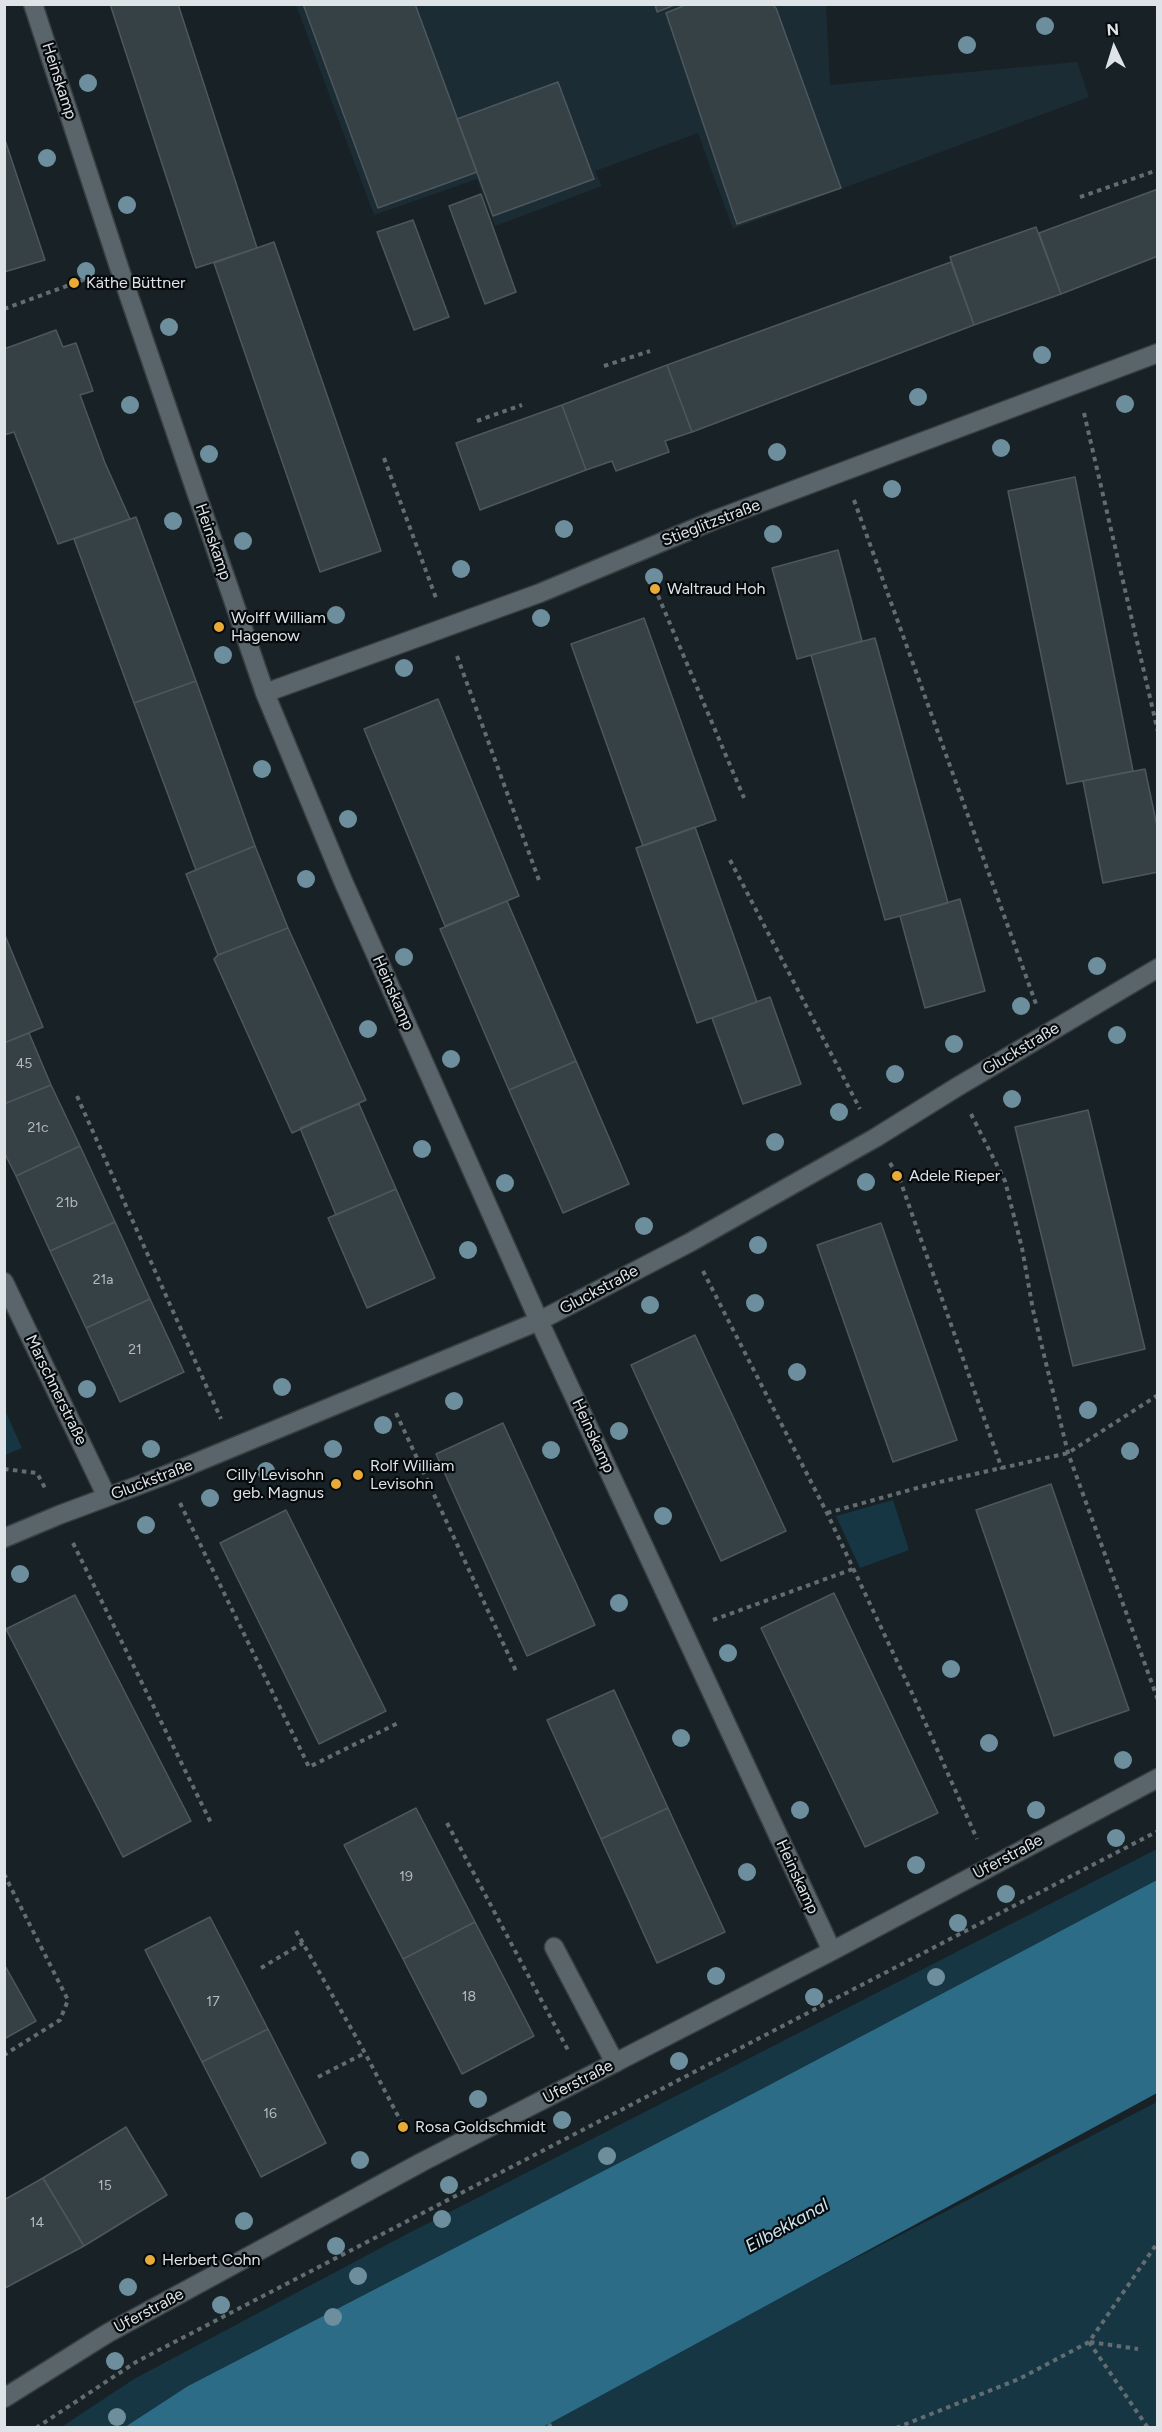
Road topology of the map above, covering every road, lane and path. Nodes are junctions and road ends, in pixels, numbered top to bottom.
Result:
1 (33, 4) edge
2 (1158, 170) edge
3 (1080, 197) dead end
4 (119, 267) junction
5 (4, 309) edge
6 (650, 351) dead end
7 (1158, 353) edge
8 (604, 366) dead end
9 (1077, 383) junction
10 (522, 405) dead end
11 (477, 421) dead end
12 (384, 458) dead end
13 (844, 471) junction
14 (639, 551) junction
15 (447, 627) junction
16 (265, 693) junction
17 (1158, 732) edge
18 (744, 798) dead end
19 (540, 882) dead end
20 (1158, 968) edge
21 (1046, 1034) junction
22 (957, 1087) junction
23 (77, 1096) dead end
24 (689, 1244) junction
25 (4, 1282) edge
26 (539, 1321) junction
27 (383, 1387) junction
28 (1158, 1395) edge
29 (234, 1448) junction
30 (1068, 1453) junction
31 (4, 1470) edge
32 (166, 1475) junction
33 (107, 1497) junction
34 (827, 1513) junction
35 (59, 1515) junction
36 (4, 1538) edge
37 (853, 1569) junction
38 (682, 1631) junction
39 (516, 1671) dead end
40 (1158, 1700) edge
41 (398, 1723) dead end
42 (1158, 1778) edge
43 (447, 1823) dead end
44 (212, 1825) dead end
45 (1158, 1831) edge
46 (989, 1867) junction
47 (4, 1874) edge
48 (296, 1931) dead end
49 (303, 1943) junction
50 (554, 1947) dead end
51 (831, 1951) junction
52 (261, 1968) dead end
53 (365, 2053) junction
54 (4, 2055) edge
55 (615, 2063) junction
56 (318, 2077) dead end
57 (583, 2079) junction
58 (422, 2162) junction
59 (1158, 2241) edge
60 (1089, 2342) junction
61 (1138, 2349) dead end
62 (4, 2398) edge
63 (36, 2427) edge
64 (896, 2427) edge
65 (1148, 2427) edge

1 - 4 street, Heinskamp
2 - 3 path
4 - 5 path
4 - 16 street, Heinskamp
6 - 8 path
7 - 9 street, Stieglitzstraße
9 - 13 street, Stieglitzstraße
9 - 17 path
10 - 11 path
12 - 15 path
13 - 14 street, Stieglitzstraße
13 - 21 path
14 - 15 street, Stieglitzstraße
14 - 18 path
15 - 16 street, Stieglitzstraße
15 - 19 path
16 - 26 street, Heinskamp
20 - 21 street, Gluckstraße
21 - 22 street, Gluckstraße
22 - 24 street, Gluckstraße
22 - 30 path
23 - 29 path
24 - 26 street, Gluckstraße
24 - 34 path
25 - 33 street, Marschnerstraße
26 - 27 street, Gluckstraße
26 - 38 street, Heinskamp
27 - 29 street, Gluckstraße
27 - 39 path
28 - 30 path
29 - 32 street, Gluckstraße
30 - 34 path
30 - 40 path
31 - 35 path
32 - 33 street, Gluckstraße
32 - 41 path
33 - 35 street, Gluckstraße
34 - 37 path
35 - 36 street, Gluckstraße
35 - 44 path
37 - 38 path
37 - 46 path
38 - 51 street, Heinskamp
42 - 46 street, Uferstraße
43 - 57 path
45 - 63 path
46 - 51 street, Uferstraße
47 - 54 path
48 - 49 path
49 - 52 path
49 - 53 path
50 - 55 street
51 - 55 street, Uferstraße
53 - 56 path
53 - 58 path
55 - 57 street, Uferstraße
57 - 58 street, Uferstraße
58 - 62 street, Uferstraße
59 - 60 path
60 - 61 path
60 - 64 path
60 - 65 path

